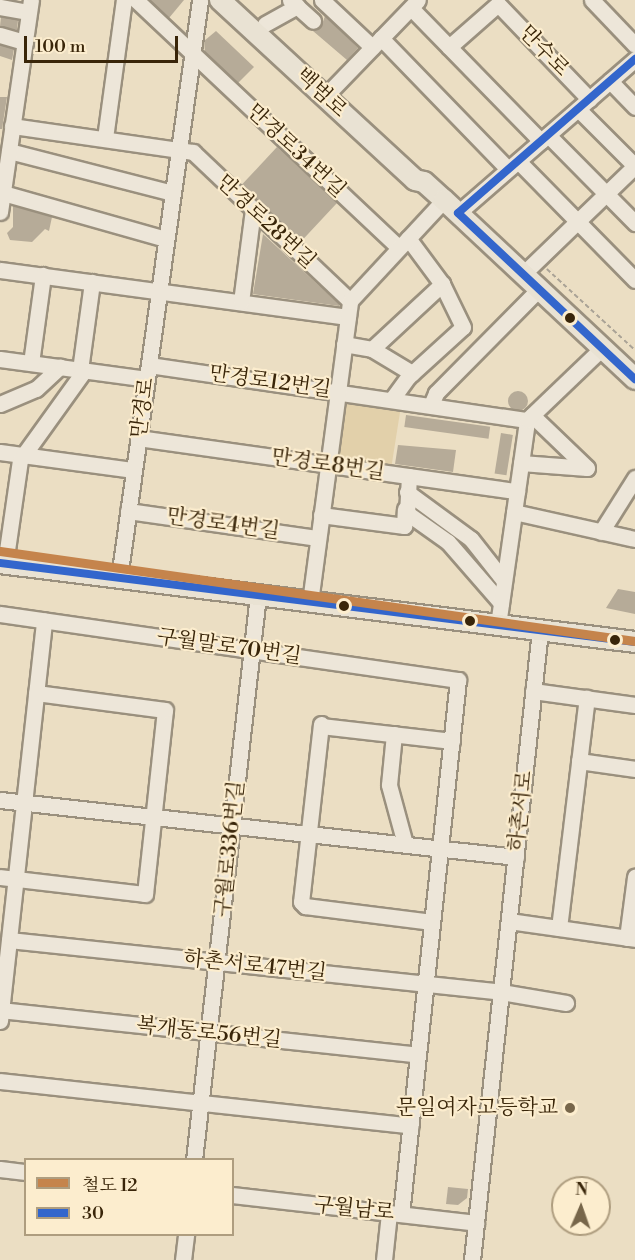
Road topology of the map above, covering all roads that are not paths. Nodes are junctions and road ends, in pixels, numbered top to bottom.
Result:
1 (124, 0) edge
2 (136, 0) edge
3 (200, 0) edge
4 (220, 0) edge
5 (239, 0) edge
6 (322, 0) edge
7 (592, 0) edge
8 (294, 3) edge
9 (414, 4) edge
10 (30, 6) edge
11 (0, 7) edge
12 (313, 21) dead end
13 (265, 24) junction
14 (0, 35) edge
15 (25, 42) junction
16 (376, 43) junction
17 (635, 45) edge
18 (449, 47) junction
19 (192, 53) junction
20 (634, 61) edge
21 (610, 81) junction
22 (333, 87) junction
23 (584, 104) junction
24 (635, 107) edge
25 (8, 131) edge
26 (105, 138) junction
27 (544, 138) junction
28 (179, 148) junction
29 (9, 152) junction
30 (513, 165) junction
31 (635, 166) edge
32 (424, 182) junction
33 (3, 193) junction
34 (173, 194) junction
35 (606, 194) junction
36 (444, 200) junction
37 (253, 210) junction
38 (0, 212) edge
39 (458, 213) junction
40 (577, 221) junction
41 (635, 223) edge
42 (166, 239) junction
43 (403, 243) junction
44 (0, 270) edge
45 (523, 274) junction
46 (43, 275) junction
47 (635, 280) edge
48 (92, 282) junction
49 (442, 284) junction
50 (539, 289) junction
51 (159, 291) junction
52 (241, 302) junction
53 (349, 309) junction
54 (344, 344) junction
55 (602, 348) junction
56 (372, 349) junction
57 (0, 359) edge
58 (31, 363) junction
59 (60, 367) junction
60 (82, 370) junction
61 (148, 372) junction
62 (412, 373) junction
63 (635, 379) edge
64 (338, 391) junction
65 (392, 399) junction
66 (0, 404) edge
67 (430, 405) junction
68 (529, 418) junction
69 (138, 438) junction
70 (0, 452) edge
71 (24, 455) junction
72 (521, 463) junction
73 (328, 465) junction
74 (134, 470) junction
75 (409, 476) junction
76 (635, 478) edge
77 (517, 491) junction
78 (407, 492) junction
79 (405, 509) junction
80 (128, 511) junction
81 (514, 512) junction
82 (321, 515) junction
83 (601, 532) junction
84 (318, 538) junction
85 (635, 539) edge
86 (2, 563) edge
87 (119, 578) junction
88 (504, 581) junction
89 (258, 595) junction
90 (310, 602) junction
91 (501, 603) junction
92 (0, 614) edge
93 (44, 620) junction
94 (498, 625) junction
95 (540, 630) junction
96 (635, 642) edge
97 (252, 650) junction
98 (534, 691) junction
99 (36, 693) junction
100 (587, 698) junction
101 (635, 705) edge
102 (394, 734) junction
103 (452, 741) junction
104 (579, 761) junction
105 (635, 769) edge
106 (0, 801) edge
107 (24, 803) junction
108 (155, 818) junction
109 (233, 825) junction
110 (309, 833) junction
111 (405, 844) junction
112 (440, 848) junction
113 (516, 856) junction
114 (0, 877) edge
115 (635, 877) edge
116 (16, 880) junction
117 (509, 921) junction
118 (432, 922) junction
119 (559, 928) junction
120 (631, 939) edge
121 (9, 940) junction
122 (218, 962) junction
123 (426, 984) junction
124 (501, 992) junction
125 (566, 1003) dead end
126 (0, 1014) edge
127 (208, 1033) junction
128 (418, 1056) junction
129 (0, 1081) edge
130 (200, 1103) junction
131 (411, 1126) junction
132 (194, 1158) edge
133 (0, 1169) edge
134 (24, 1172) edge
135 (234, 1195) edge
136 (395, 1214) junction
137 (476, 1223) junction
138 (186, 1236) edge
139 (183, 1260) edge
140 (384, 1260) edge
141 (472, 1260) edge

1 - 26 street
2 - 19 street, 만경로34번길
3 - 19 street, 만경로
4 - 32 main road, 백범로
5 - 13 main road, 백범로
6 - 16 street
7 - 17 street
8 - 12 street
8 - 13 street
9 - 16 street
9 - 18 street
10 - 11 street
10 - 15 street
13 - 22 main road, 백범로
14 - 15 street
15 - 25 street
16 - 22 street
16 - 30 street
18 - 23 street, 만수로
18 - 27 street
19 - 28 street, 만경로
19 - 43 street, 만경로34번길
20 - 21 street
21 - 23 street
21 - 24 street
22 - 32 main road, 백범로
23 - 27 street
23 - 31 street, 만수로
25 - 26 street
25 - 29 street
26 - 28 street
27 - 30 street
27 - 35 street
28 - 34 street, 만경로
28 - 37 street, 만경로28번길
29 - 33 street
29 - 34 street
30 - 39 street
30 - 40 street
31 - 35 street
32 - 36 main road, 백범로
33 - 38 street
33 - 42 street
34 - 42 street, 만경로
35 - 40 street
35 - 41 street
36 - 39 main road, 백범로
36 - 43 street
37 - 52 street
37 - 53 street, 만경로28번길
39 - 45 main road, 백범로
40 - 45 street
40 - 47 street
42 - 51 street, 만경로
43 - 49 street, 만경로34번길
43 - 53 street
44 - 46 street
45 - 50 main road, 백범로
46 - 48 street
46 - 58 street
48 - 51 street
48 - 60 street
49 - 56 street
49 - 62 street, 만경로34번길
50 - 55 main road, 백범로
50 - 67 street
51 - 52 street
51 - 61 street, 만경로
52 - 53 street
53 - 54 street
54 - 56 street
54 - 64 street
55 - 63 main road, 백범로
55 - 68 street
56 - 62 street
57 - 58 street, 만경로12번길
58 - 59 street, 만경로12번길
59 - 60 street, 만경로12번길
59 - 66 street
60 - 61 street, 만경로12번길
60 - 71 street
61 - 64 street, 만경로12번길
61 - 69 street, 만경로
62 - 65 street
64 - 65 street, 만경로12번길
64 - 73 street
65 - 67 street, 만경로12번길
67 - 68 street, 만경로12번길
68 - 72 street
68 - 72 street
69 - 73 street, 만경로8번길
69 - 74 street, 만경로
70 - 71 street
71 - 74 street
71 - 86 street
72 - 77 street
73 - 75 street, 만경로8번길
73 - 82 street
74 - 80 street, 만경로
75 - 77 street, 만경로8번길
75 - 78 street
76 - 83 street
77 - 81 street
78 - 79 street
78 - 88 street
79 - 82 street
79 - 91 street
80 - 84 street, 만경로4번길
80 - 87 street, 만경로
81 - 83 street
81 - 88 street
82 - 84 street
83 - 85 street
84 - 90 street
86 - 87 main road
87 - 89 main road
88 - 91 street
89 - 90 main road
89 - 97 street, 구월로336번길
90 - 94 main road
91 - 94 street
92 - 93 street, 구월말로70번길
93 - 97 street, 구월말로70번길
93 - 99 street
94 - 95 main road
95 - 96 main road
95 - 98 street, 하촌서로
97 - 103 street, 구월말로70번길
97 - 109 street, 구월로336번길
98 - 100 street
98 - 113 street, 하촌서로
99 - 107 street
99 - 108 street
100 - 101 street
100 - 104 street
102 - 103 street
102 - 110 street
102 - 111 street
103 - 112 street
104 - 105 street
104 - 119 street
106 - 107 street
107 - 108 street
107 - 116 street
108 - 109 street
108 - 116 street
109 - 110 street
109 - 122 street, 구월로336번길
110 - 111 street
110 - 118 street
111 - 112 street
112 - 113 street
112 - 118 street
113 - 117 street, 하촌서로
114 - 116 street
115 - 120 street
116 - 121 street
117 - 119 street
117 - 124 street, 하촌서로
118 - 123 street
119 - 120 street
121 - 122 street, 하촌서로47번길
121 - 126 street
122 - 123 street, 하촌서로47번길
122 - 127 street, 구월로336번길
123 - 124 street, 하촌서로47번길
123 - 128 street
124 - 125 street
124 - 137 street, 하촌서로
126 - 127 street, 복개동로56번길
127 - 128 street, 복개동로56번길
127 - 130 street, 구월로336번길
128 - 131 street
129 - 130 street
130 - 131 street
130 - 132 street, 구월로336번길
131 - 136 street
133 - 134 street
135 - 136 street, 구월남로
136 - 137 street, 구월남로
136 - 140 street
137 - 141 street, 하촌서로
138 - 139 street

